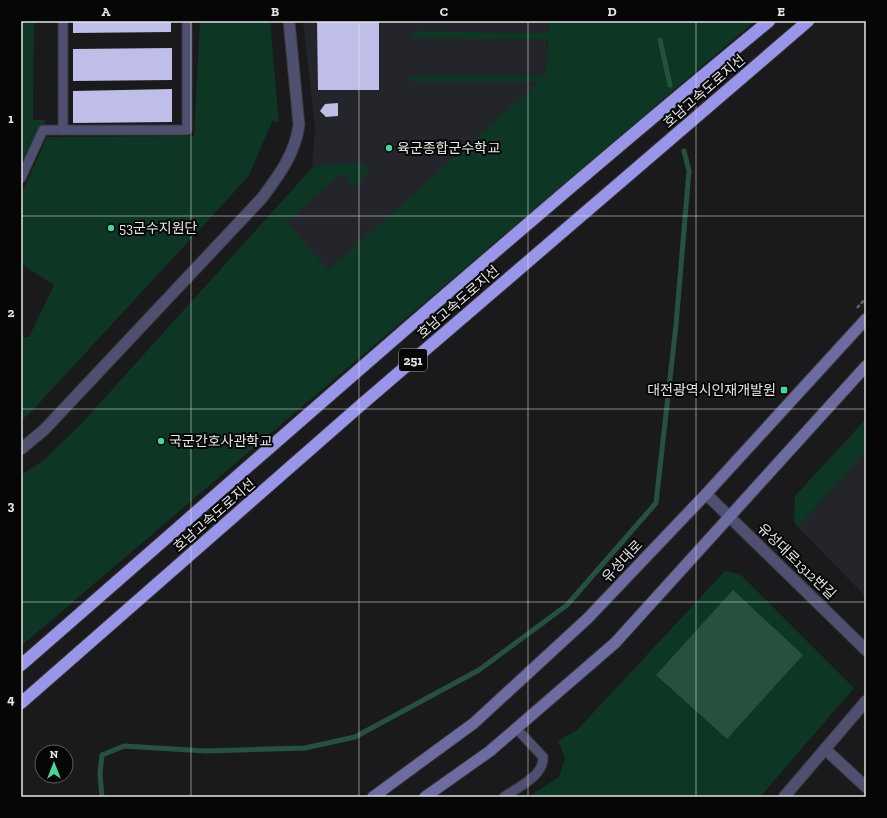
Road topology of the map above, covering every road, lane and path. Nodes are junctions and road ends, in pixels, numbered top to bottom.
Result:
1 (63, 21) edge
2 (187, 21) edge
3 (289, 21) edge
4 (769, 21) edge
5 (808, 21) edge
6 (64, 130) junction
7 (21, 178) edge
8 (866, 298) edge
9 (855, 310) dead end
10 (866, 319) edge
11 (866, 366) edge
12 (21, 449) edge
13 (706, 494) junction
14 (730, 517) junction
15 (866, 650) edge
16 (21, 665) edge
17 (866, 701) edge
18 (21, 703) edge
19 (516, 728) junction
20 (825, 749) junction
21 (866, 787) edge
22 (373, 797) edge
23 (425, 797) edge
24 (504, 797) edge
25 (784, 797) edge

1 - 6 lane
2 - 6 lane
3 - 12 street
4 - 16 highway, 호남고속도로지선 / 251
5 - 18 highway, 호남고속도로지선 / 251
6 - 7 lane
8 - 9 path
10 - 13 main road, 유성대로
11 - 14 main road
13 - 14 street, 유성대로1312번길
13 - 22 main road, 유성대로
14 - 15 street, 유성대로1312번길
14 - 19 main road
17 - 20 street
19 - 23 main road
19 - 24 lane
20 - 21 street
20 - 25 street

